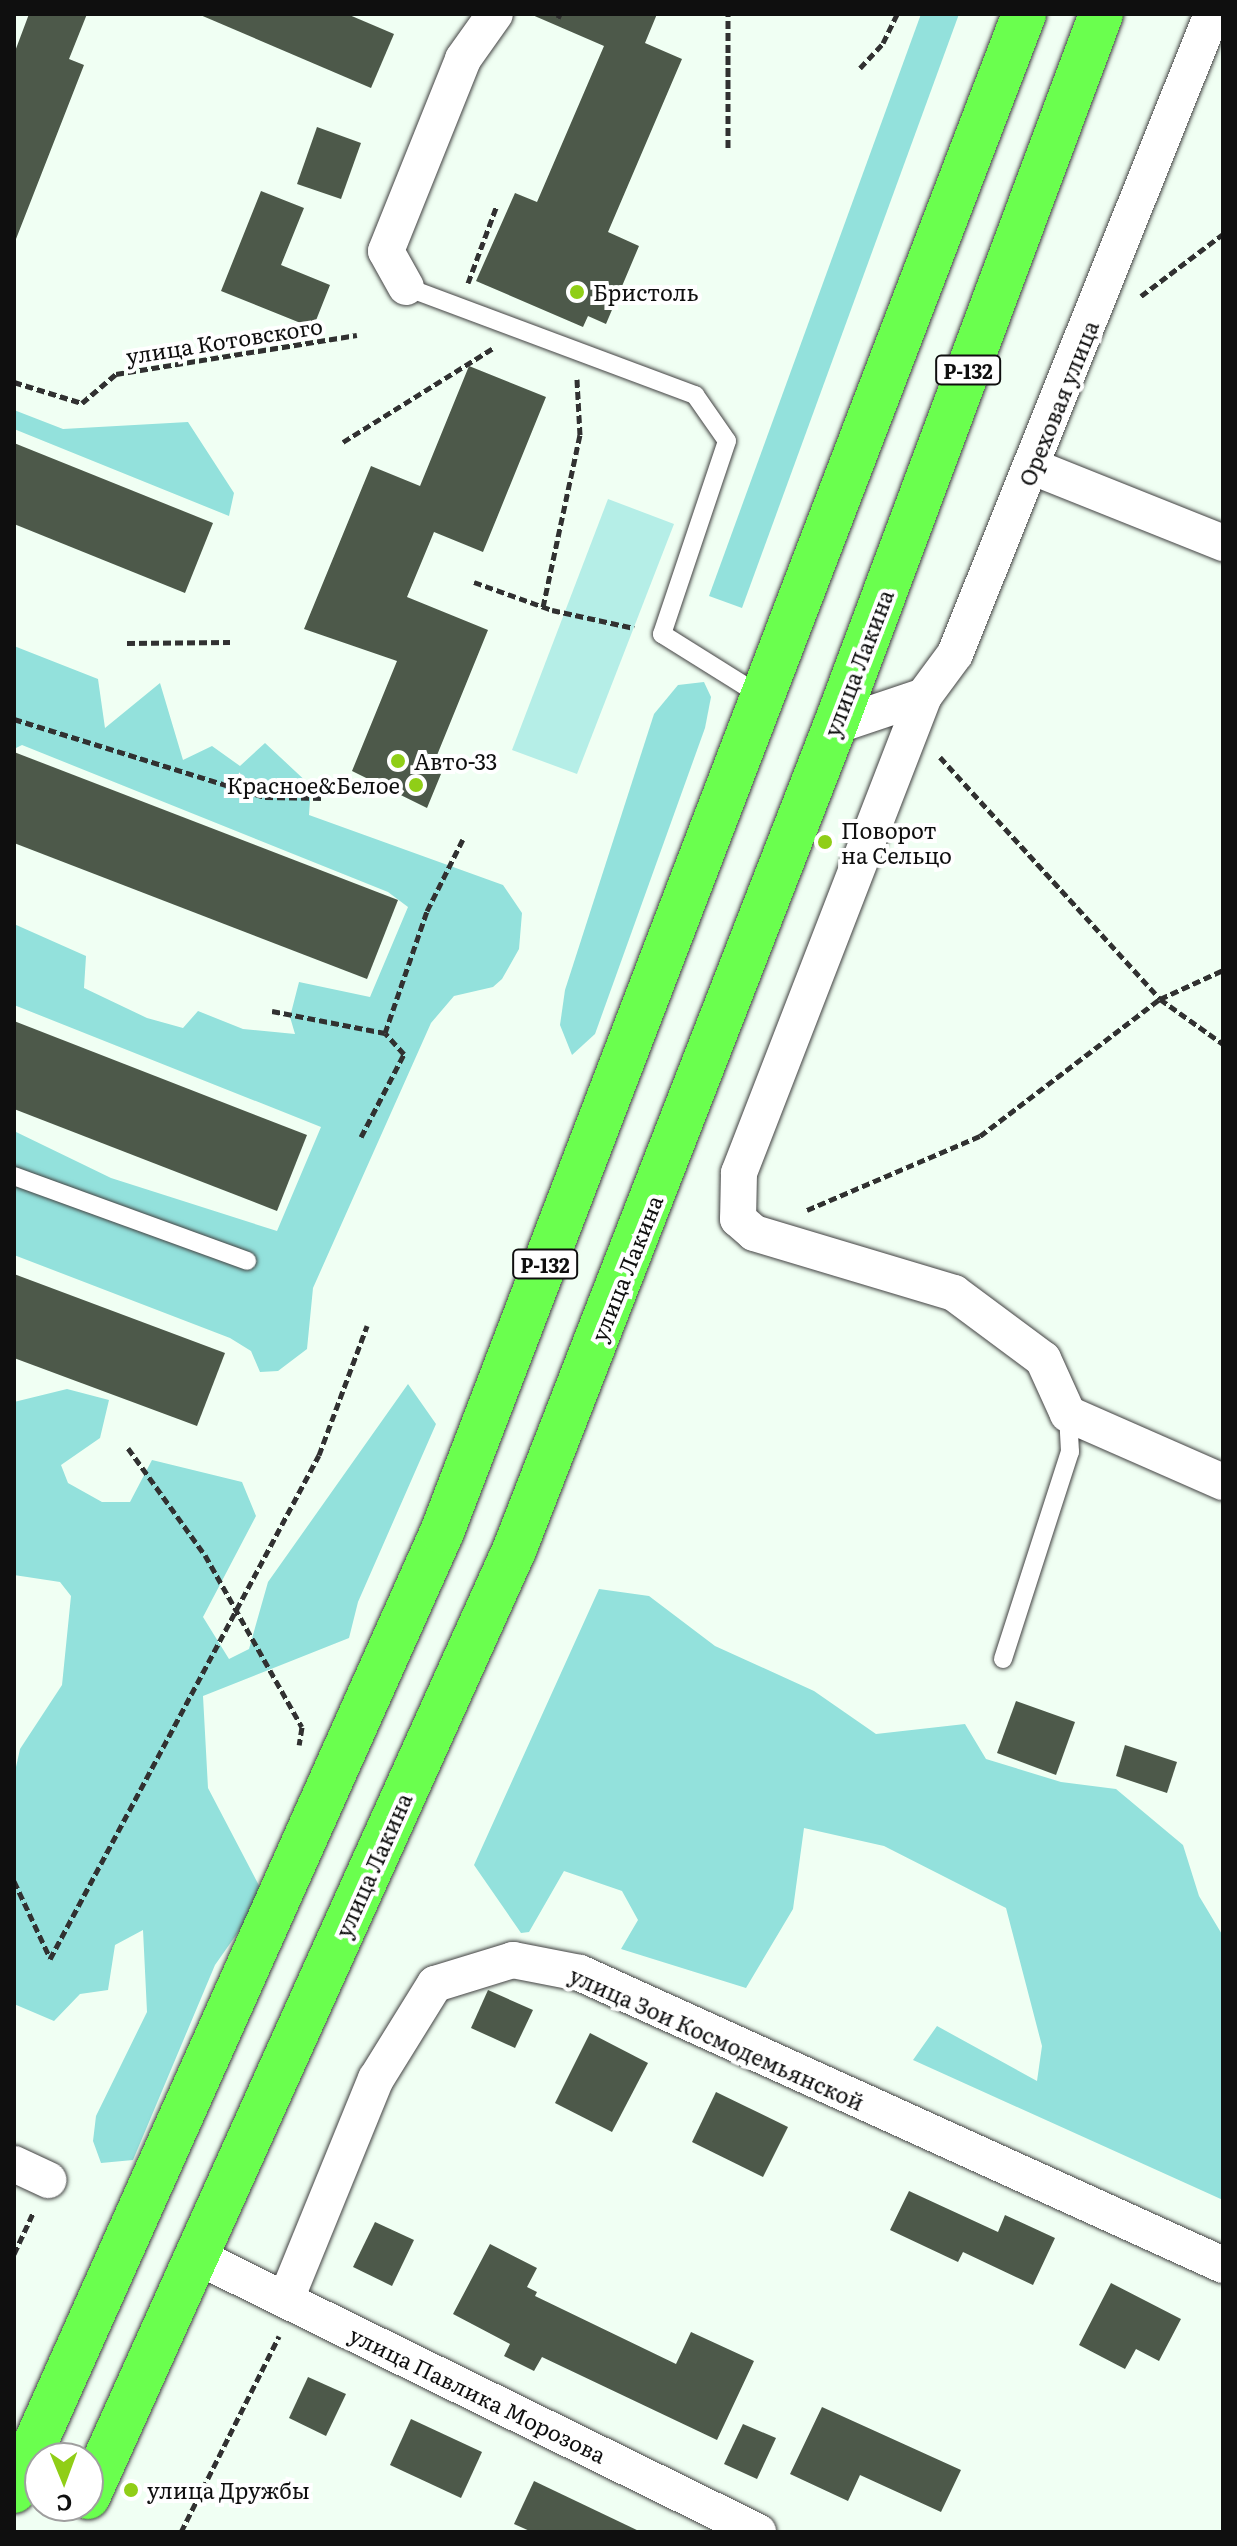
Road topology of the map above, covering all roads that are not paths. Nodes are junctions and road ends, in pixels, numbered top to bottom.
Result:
1 (495, 14) edge
2 (1024, 14) edge
3 (1101, 14) edge
4 (1212, 14) edge
5 (406, 287) joint
6 (1033, 467) junction
7 (1223, 543) edge
8 (924, 696) junction
9 (763, 697) junction
10 (835, 726) junction
11 (14, 1176) edge
12 (247, 1261) dead end
13 (1068, 1414) junction
14 (1223, 1482) edge
15 (1003, 1659) dead end
16 (14, 2164) edge
17 (49, 2180) dead end
18 (198, 2257) junction
19 (1223, 2265) edge
20 (286, 2299) junction
21 (104, 2462) edge
22 (14, 2491) edge
23 (758, 2532) edge

1 - 5 street
2 - 9 highway, Р-132
3 - 10 highway, улица Лакина / Р-132
4 - 6 street, Ореховая улица
5 - 9 lane
6 - 7 street
6 - 8 street, Ореховая улица
8 - 10 street
8 - 13 street, Ореховая улица
9 - 22 highway, Р-132
10 - 18 highway, улица Лакина / Р-132
11 - 12 lane
13 - 14 street
13 - 15 lane
16 - 17 street
18 - 20 street, улица Павлика Морозова
18 - 21 highway, улица Лакина / Р-132
19 - 20 street, улица Зои Космодемьянской
20 - 23 street, улица Павлика Морозова

